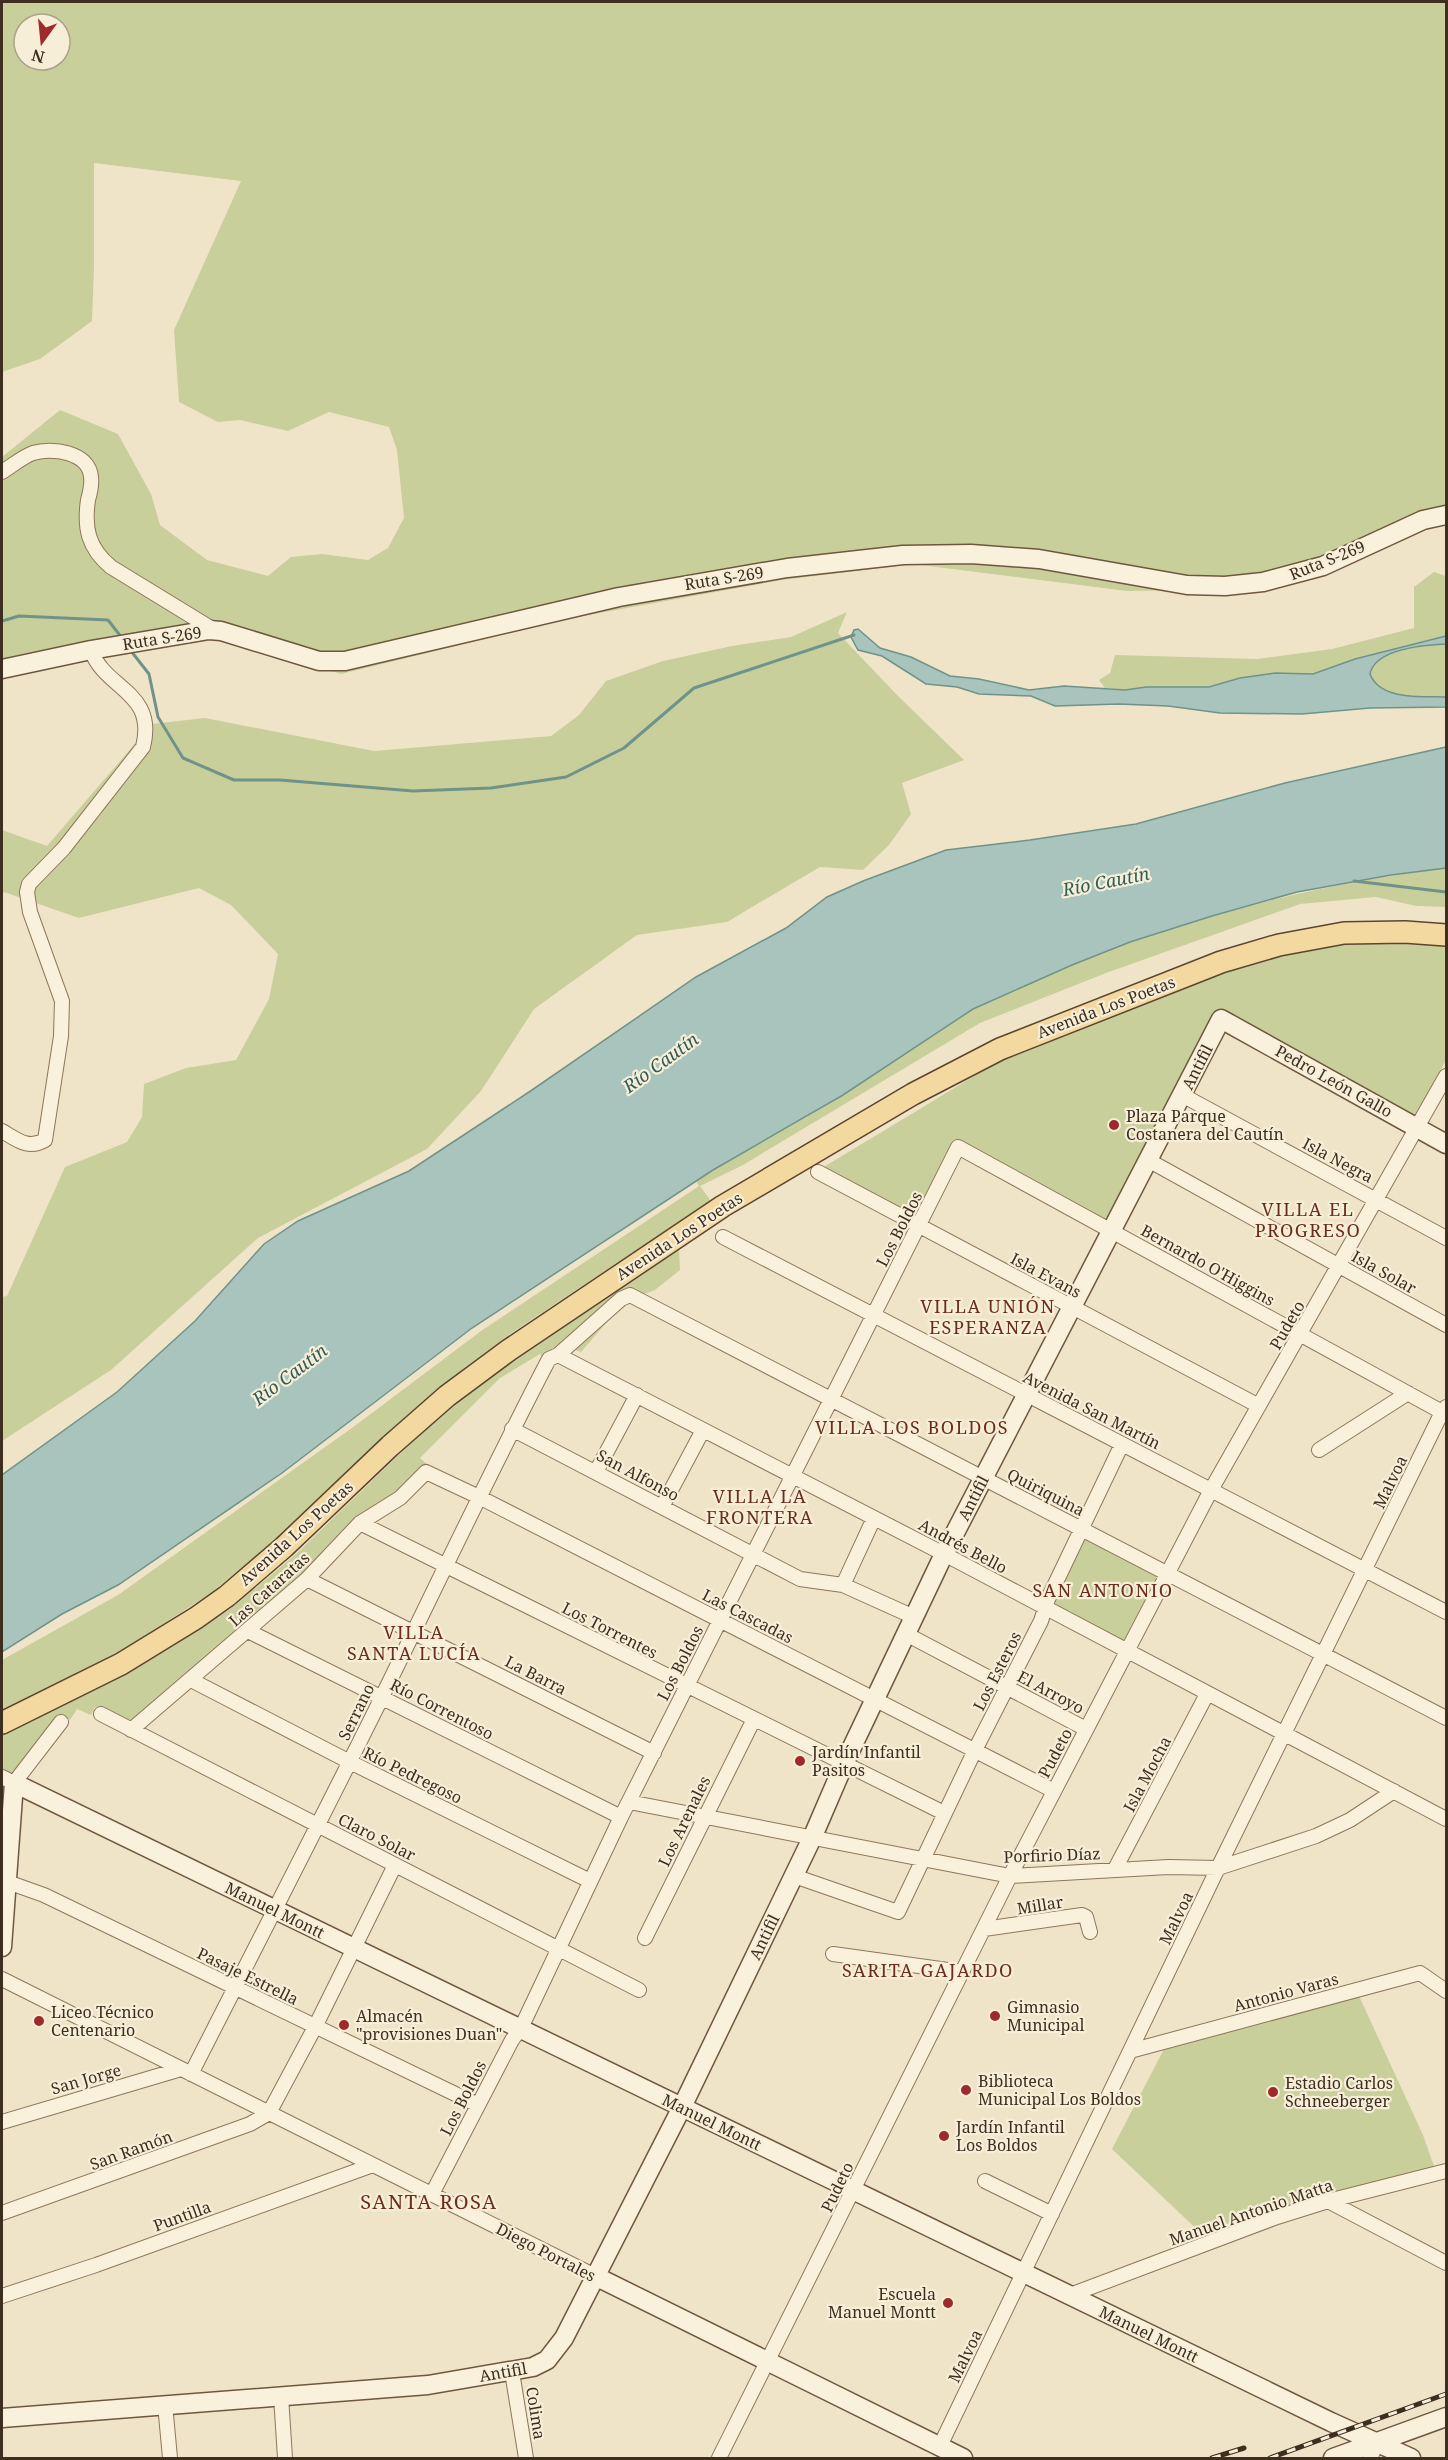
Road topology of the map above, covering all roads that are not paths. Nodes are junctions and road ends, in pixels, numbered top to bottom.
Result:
1 (2, 472) edge
2 (1446, 515) edge
3 (214, 630) junction
4 (95, 649) junction
5 (2, 669) edge
6 (1446, 935) edge
7 (1221, 1019) joint
8 (1446, 1076) edge
9 (1182, 1095) junction
10 (1419, 1127) junction
11 (2, 1131) edge
12 (1446, 1143) edge
13 (958, 1147) joint
14 (1148, 1160) junction
15 (818, 1172) dead end
16 (1377, 1200) junction
17 (919, 1226) junction
18 (1111, 1231) junction
19 (723, 1237) dead end
20 (1446, 1238) edge
21 (1339, 1267) junction
22 (630, 1295) joint
23 (1072, 1307) junction
24 (874, 1315) junction
25 (1446, 1326) edge
26 (1300, 1335) junction
27 (558, 1355) junction
28 (1408, 1394) junction
29 (637, 1395) junction
30 (1027, 1395) junction
31 (832, 1400) junction
32 (1259, 1406) junction
33 (1444, 1410) edge
34 (512, 1428) junction
35 (703, 1430) junction
36 (1122, 1444) junction
37 (1319, 1450) dead end
38 (426, 1472) joint
39 (596, 1472) junction
40 (793, 1476) junction
41 (983, 1478) junction
42 (1211, 1490) junction
43 (479, 1497) junction
44 (662, 1506) junction
45 (874, 1518) junction
46 (360, 1523) junction
47 (1080, 1528) junction
48 (944, 1554) junction
49 (753, 1555) junction
50 (445, 1566) junction
51 (1365, 1570) junction
52 (1168, 1574) junction
53 (307, 1579) junction
54 (843, 1585) junction
55 (1045, 1608) junction
56 (1446, 1612) edge
57 (914, 1617) junction
58 (720, 1621) junction
59 (248, 1631) junction
60 (413, 1632) junction
61 (906, 1634) junction
62 (1127, 1651) junction
63 (1324, 1654) junction
64 (191, 1680) junction
65 (687, 1687) junction
66 (1007, 1688) junction
67 (1207, 1694) junction
68 (382, 1698) junction
69 (876, 1698) junction
70 (101, 1714) dead end
71 (1446, 1718) edge
72 (754, 1719) junction
73 (61, 1722) dead end
74 (2, 1723) edge
75 (131, 1730) junction
76 (1086, 1730) junction
77 (1283, 1734) junction
78 (975, 1750) junction
79 (654, 1753) junction
80 (350, 1762) junction
81 (844, 1764) junction
82 (8, 1780) edge
83 (1054, 1791) junction
84 (1394, 1791) junction
85 (629, 1802) junction
86 (944, 1813) junction
87 (705, 1816) junction
88 (621, 1817) junction
89 (1446, 1819) edge
90 (318, 1826) junction
91 (813, 1836) junction
92 (922, 1858) junction
93 (395, 1865) junction
94 (1218, 1868) junction
95 (1115, 1869) junction
96 (794, 1876) junction
97 (1010, 1876) junction
98 (4, 1880) edge
99 (590, 1881) junction
100 (273, 1909) junction
101 (984, 1929) junction
102 (1090, 1932) dead end
103 (645, 1938) dead end
104 (2, 1947) edge
105 (355, 1948) junction
106 (558, 1950) junction
107 (833, 1954) dead end
108 (962, 1972) junction
109 (2, 1979) edge
110 (235, 1988) junction
111 (639, 1990) dead end
112 (1446, 1991) edge
113 (315, 2027) junction
114 (521, 2028) junction
115 (1130, 2051) junction
116 (186, 2071) junction
117 (478, 2105) junction
118 (682, 2107) junction
119 (269, 2113) junction
120 (2, 2122) edge
121 (374, 2165) junction
122 (1446, 2171) edge
123 (985, 2181) dead end
124 (854, 2190) junction
125 (432, 2194) junction
126 (1328, 2201) junction
127 (2, 2213) edge
128 (1052, 2214) junction
129 (1446, 2263) edge
130 (1024, 2273) junction
131 (595, 2276) junction
132 (1070, 2295) junction
133 (2, 2296) edge
134 (769, 2362) junction
135 (513, 2372) junction
136 (280, 2396) junction
137 (165, 2404) junction
138 (1446, 2417) edge
139 (2, 2418) edge
140 (940, 2446) junction
141 (1374, 2450) edge
142 (170, 2458) edge
143 (285, 2458) edge
144 (526, 2458) edge
145 (719, 2458) edge
146 (963, 2458) edge
147 (1333, 2458) edge
148 (1411, 2458) edge

1 - 3 street
2 - 3 street, Ruta S-269
3 - 4 street, Ruta S-269
4 - 5 street, Ruta S-269
4 - 11 street
6 - 74 main road, Avenida Los Poetas
7 - 9 street, Antifil
7 - 10 street, Pedro León Gallo
8 - 10 street, Pudeto
9 - 14 street, Antifil
9 - 16 street, Isla Negra
10 - 12 street, Pedro León Gallo
10 - 16 street, Pudeto
13 - 17 street, Los Boldos
13 - 18 street, Bernardo O'Higgins
14 - 18 street, Antifil
14 - 21 street, Isla Solar
15 - 17 street, Isla Evans
16 - 20 street, Isla Negra
16 - 21 street, Pudeto
17 - 23 street, Isla Evans
17 - 24 street, Los Boldos
18 - 23 street, Antifil
18 - 26 street, Bernardo O'Higgins
19 - 24 street, Avenida San Martín
21 - 25 street, Isla Solar
21 - 26 street, Pudeto
22 - 27 street, Serrano
22 - 31 street, Quiriquina
23 - 30 street, Antifil
23 - 32 street, Isla Evans
24 - 30 street, Avenida San Martín
24 - 31 street, Los Boldos
26 - 28 street, Bernardo O'Higgins
26 - 32 street, Pudeto
27 - 29 street, Andrés Bello
27 - 34 street, Serrano
28 - 33 street, Bernardo O'Higgins
28 - 37 street
29 - 35 street, Andrés Bello
29 - 39 street
30 - 36 street, Avenida San Martín
30 - 41 street, Antifil
31 - 40 street, Los Boldos
31 - 41 street, Quiriquina
32 - 42 street, Pudeto
33 - 51 street, Malvoa
34 - 39 street, San Alfonso
34 - 43 street, Serrano
35 - 40 street, Andrés Bello
35 - 44 street
36 - 42 street, Avenida San Martín
36 - 47 street, Los Esteros
38 - 43 street, Las Cascadas
38 - 46 street, Las Cataratas
39 - 44 street, San Alfonso
40 - 45 street, Andrés Bello
40 - 49 street, Los Boldos
41 - 47 street, Quiriquina
41 - 48 street, Antifil
42 - 51 street, Avenida San Martín
42 - 52 street, Pudeto
43 - 50 street, Serrano
43 - 58 street, Las Cascadas
44 - 49 street, San Alfonso
45 - 48 street, Andrés Bello
45 - 54 street
46 - 50 street, Los Torrentes
46 - 53 street, Las Cataratas
47 - 52 street, Quiriquina
47 - 55 street, Los Esteros
48 - 55 street, Andrés Bello
48 - 57 street, Antifil
49 - 54 street, San Alfonso
49 - 58 street, Los Boldos
50 - 60 street, Serrano
50 - 65 street, Los Torrentes
51 - 56 street, Avenida San Martín
51 - 63 street, Malvoa
52 - 62 street, Pudeto
52 - 63 street, Quiriquina
53 - 59 street, Las Cataratas
53 - 60 street, La Barra
54 - 57 street, San Alfonso
55 - 62 street, Andrés Bello
55 - 66 street, Los Esteros
57 - 61 street, Antifil
58 - 65 street, Los Boldos
58 - 69 street, Las Cascadas
59 - 64 street, Las Cataratas
59 - 68 street, Río Correntoso
60 - 68 street, Serrano
60 - 79 street, La Barra
61 - 66 street, El Arroyo
61 - 69 street, Antifil
62 - 67 street, Andrés Bello
62 - 76 street, Pudeto
63 - 71 street, Quiriquina
63 - 77 street, Malvoa
64 - 75 street, Las Cataratas
64 - 80 street, Río Pedregoso
65 - 72 street, Los Torrentes
65 - 79 street, Los Boldos
66 - 76 street, El Arroyo
66 - 78 street, Los Esteros
67 - 77 street, Andrés Bello
67 - 95 street, Isla Mocha
68 - 80 street, Serrano
68 - 88 street, Río Correntoso
69 - 78 street, Las Cascadas
69 - 81 street, Antifil
70 - 75 street, Claro Solar
72 - 81 street, Los Torrentes
72 - 87 street, Los Arenales
73 - 82 street
75 - 90 street, Claro Solar
76 - 83 street, Pudeto
77 - 84 street, Andrés Bello
77 - 94 street, Malvoa
78 - 83 street, Las Cascadas
78 - 86 street, Los Esteros
79 - 85 street, Los Boldos
80 - 90 street, Serrano
80 - 99 street, Río Pedregoso
81 - 86 street, Los Torrentes
81 - 91 street, Antifil
82 - 98 street
82 - 100 street, Manuel Montt
83 - 97 street, Pudeto
84 - 89 street, Andrés Bello
84 - 94 street, Porfirio Díaz
85 - 87 street, Porfirio Díaz
85 - 88 street, Los Boldos
86 - 92 street, Los Esteros
87 - 91 street, Porfirio Díaz
87 - 103 street, Los Arenales
88 - 99 street, Los Boldos
90 - 93 street, Claro Solar
90 - 100 street, Serrano
91 - 92 street, Porfirio Díaz
91 - 96 street, Antifil
92 - 96 street, Los Esteros
92 - 97 street, Porfirio Díaz
93 - 105 street
93 - 106 street, Claro Solar
94 - 95 street, Porfirio Díaz
94 - 115 street, Malvoa
95 - 97 street, Porfirio Díaz
96 - 118 street, Antifil
97 - 101 street, Pudeto
98 - 104 street
98 - 110 street, Pasaje Estrella
99 - 106 street, Los Boldos
100 - 105 street, Manuel Montt
100 - 110 street, Serrano
101 - 102 street, Millar
101 - 108 street, Pudeto
105 - 113 street
105 - 114 street, Manuel Montt
106 - 111 street, Claro Solar
106 - 114 street, Los Boldos
107 - 108 street
108 - 124 street, Pudeto
109 - 116 street, Diego Portales
110 - 113 street, Pasaje Estrella
110 - 116 street, Serrano
112 - 115 street, Antonio Varas
113 - 117 street, Pasaje Estrella
113 - 119 street
114 - 117 street, Los Boldos
114 - 118 street, Manuel Montt
115 - 128 street, Malvoa
116 - 119 street, Diego Portales
116 - 120 street, San Jorge
117 - 125 street, Los Boldos
118 - 124 street, Manuel Montt
118 - 131 street, Antifil
119 - 121 street, Diego Portales
119 - 127 street, San Ramón
121 - 125 street, Diego Portales
121 - 133 street, Puntilla
122 - 126 street, Manuel Antonio Matta
123 - 128 street
124 - 130 street, Manuel Montt
124 - 134 street, Pudeto
125 - 131 street, Diego Portales
126 - 129 street
126 - 132 street, Manuel Antonio Matta
128 - 130 street, Malvoa
130 - 132 street, Manuel Montt
130 - 140 street, Malvoa
131 - 134 street, Diego Portales
131 - 135 street, Antifil
132 - 141 street, Manuel Montt
134 - 140 street, Diego Portales
134 - 145 street, Pudeto
135 - 136 street, Antifil
135 - 144 street, Colima
136 - 137 street, Antifil
136 - 143 street
137 - 139 street, Antifil
137 - 142 street
138 - 141 street
140 - 146 street, Diego Portales
141 - 147 street
141 - 148 street, Manuel Montt

